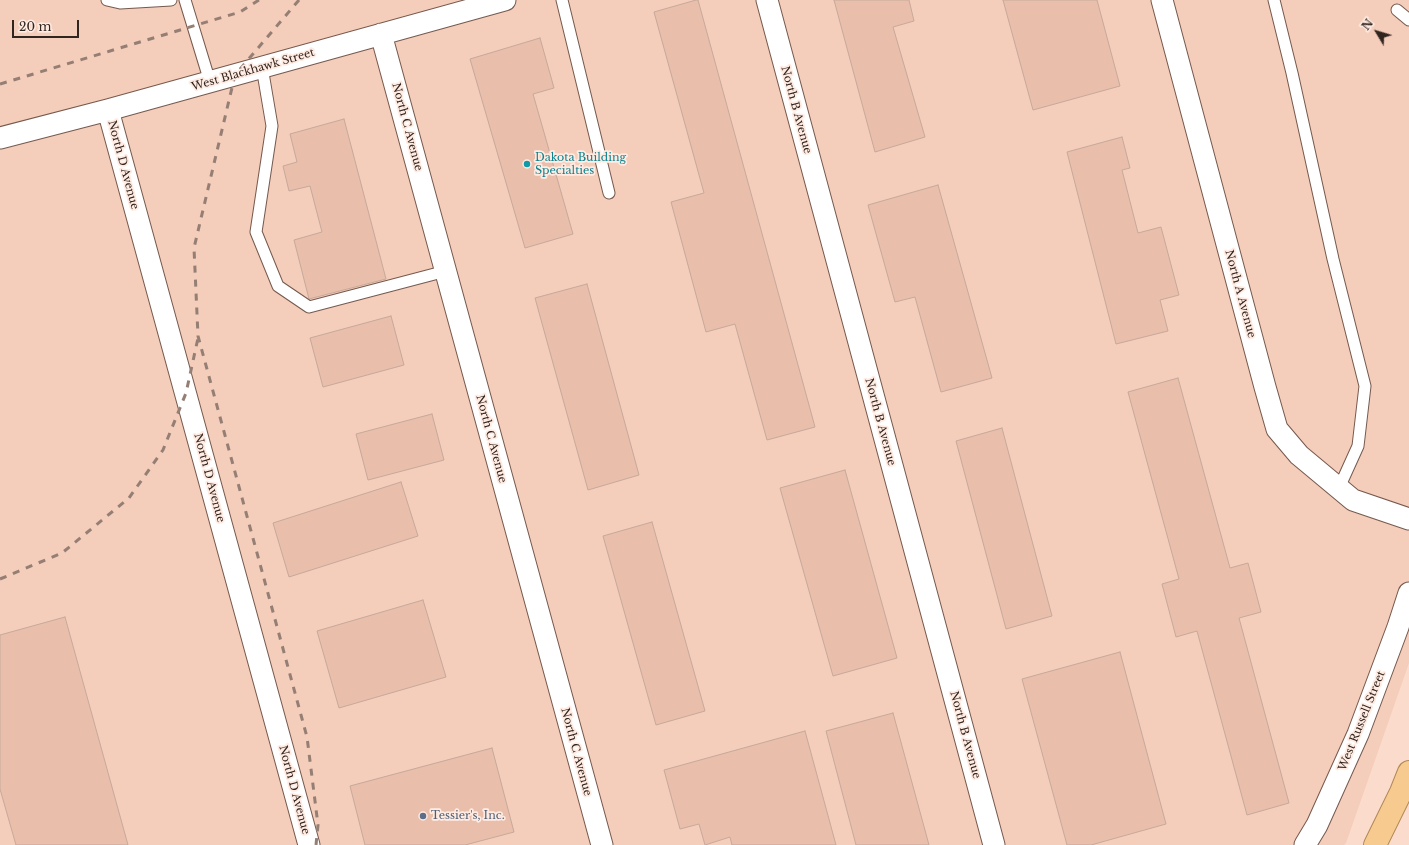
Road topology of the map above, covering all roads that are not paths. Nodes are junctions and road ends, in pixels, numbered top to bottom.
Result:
1 (107, 0) edge
2 (171, 0) edge
3 (185, 0) edge
4 (505, 0) edge
5 (562, 0) edge
6 (767, 0) edge
7 (1162, 0) edge
8 (1274, 0) edge
9 (479, 4) edge
10 (1397, 10) dead end
11 (1409, 20) edge
12 (381, 34) junction
13 (262, 67) junction
14 (210, 82) junction
15 (108, 110) junction
16 (0, 138) edge
17 (609, 193) dead end
18 (446, 271) junction
19 (1338, 488) junction
20 (1409, 519) edge
21 (1409, 593) edge
22 (1409, 772) edge
23 (309, 845) edge
24 (602, 845) edge
25 (994, 845) edge
26 (1305, 845) edge
27 (1375, 845) edge

1 - 2 lane
3 - 14 lane
4 - 9 street, West Blackhawk Street
5 - 17 lane
6 - 25 street, North B Avenue
7 - 19 street, North A Avenue
8 - 19 lane
9 - 12 street, West Blackhawk Street
10 - 11 lane
12 - 13 street, West Blackhawk Street
12 - 18 street, North C Avenue
13 - 14 street, West Blackhawk Street
13 - 18 lane
14 - 15 street, West Blackhawk Street
15 - 16 street, West Blackhawk Street
15 - 23 street, North D Avenue
18 - 24 street, North C Avenue
19 - 20 street, North A Avenue
21 - 26 street, West Russell Street
22 - 27 highway

